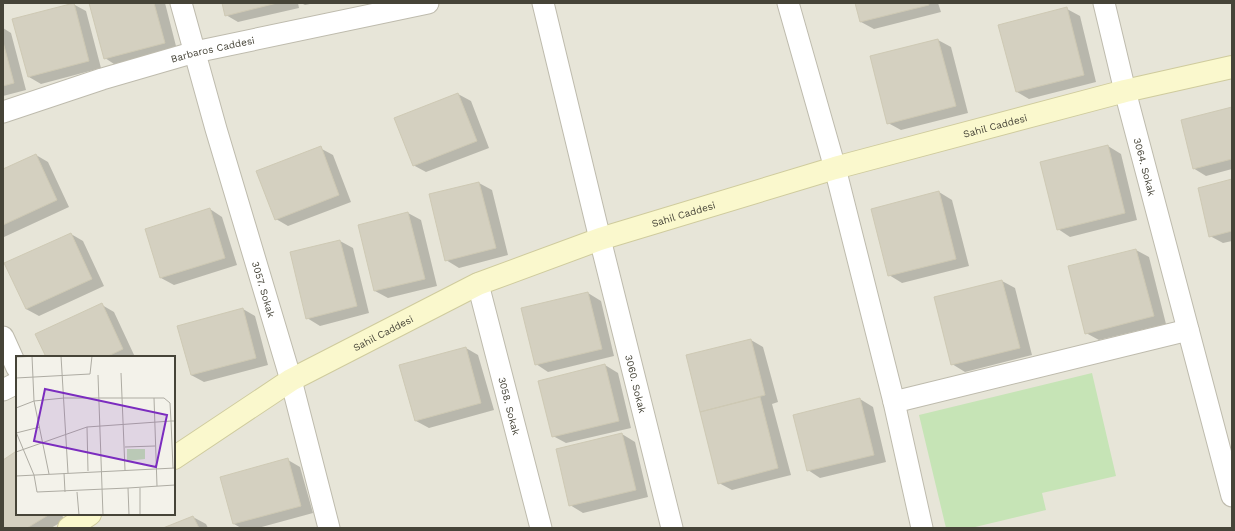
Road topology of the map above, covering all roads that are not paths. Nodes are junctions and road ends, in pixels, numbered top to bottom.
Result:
1 (181, 3) edge
2 (428, 3) edge
3 (544, 3) edge
4 (788, 3) edge
5 (1104, 3) edge
6 (195, 52) junction
7 (1232, 67) edge
8 (1125, 91) junction
9 (3, 112) edge
10 (835, 168) junction
11 (600, 239) junction
12 (478, 284) junction
13 (1188, 330) junction
14 (3, 337) edge
15 (16, 366) edge
16 (291, 380) junction
17 (16, 384) edge
18 (3, 390) edge
19 (894, 402) junction
20 (175, 457) edge
21 (1232, 496) edge
22 (329, 528) edge
23 (541, 528) edge
24 (672, 528) edge
25 (922, 528) edge

1 - 6 street, 3057. Sokak
2 - 6 street, Barbaros Caddesi
3 - 11 street, 3060. Sokak
4 - 10 street
5 - 8 street, 3064. Sokak
6 - 9 street, Barbaros Caddesi
6 - 16 street, 3057. Sokak
7 - 8 street, Sahil Caddesi
8 - 10 street, Sahil Caddesi
8 - 13 street, 3064. Sokak
10 - 11 street, Sahil Caddesi
10 - 19 street
11 - 12 street, Sahil Caddesi
11 - 24 street, 3060. Sokak
12 - 16 street, Sahil Caddesi
12 - 23 street, 3058. Sokak
13 - 19 street
13 - 21 street, 3064. Sokak
14 - 15 street
16 - 20 street, Sahil Caddesi
16 - 22 street, 3057. Sokak
17 - 18 street
19 - 25 street

